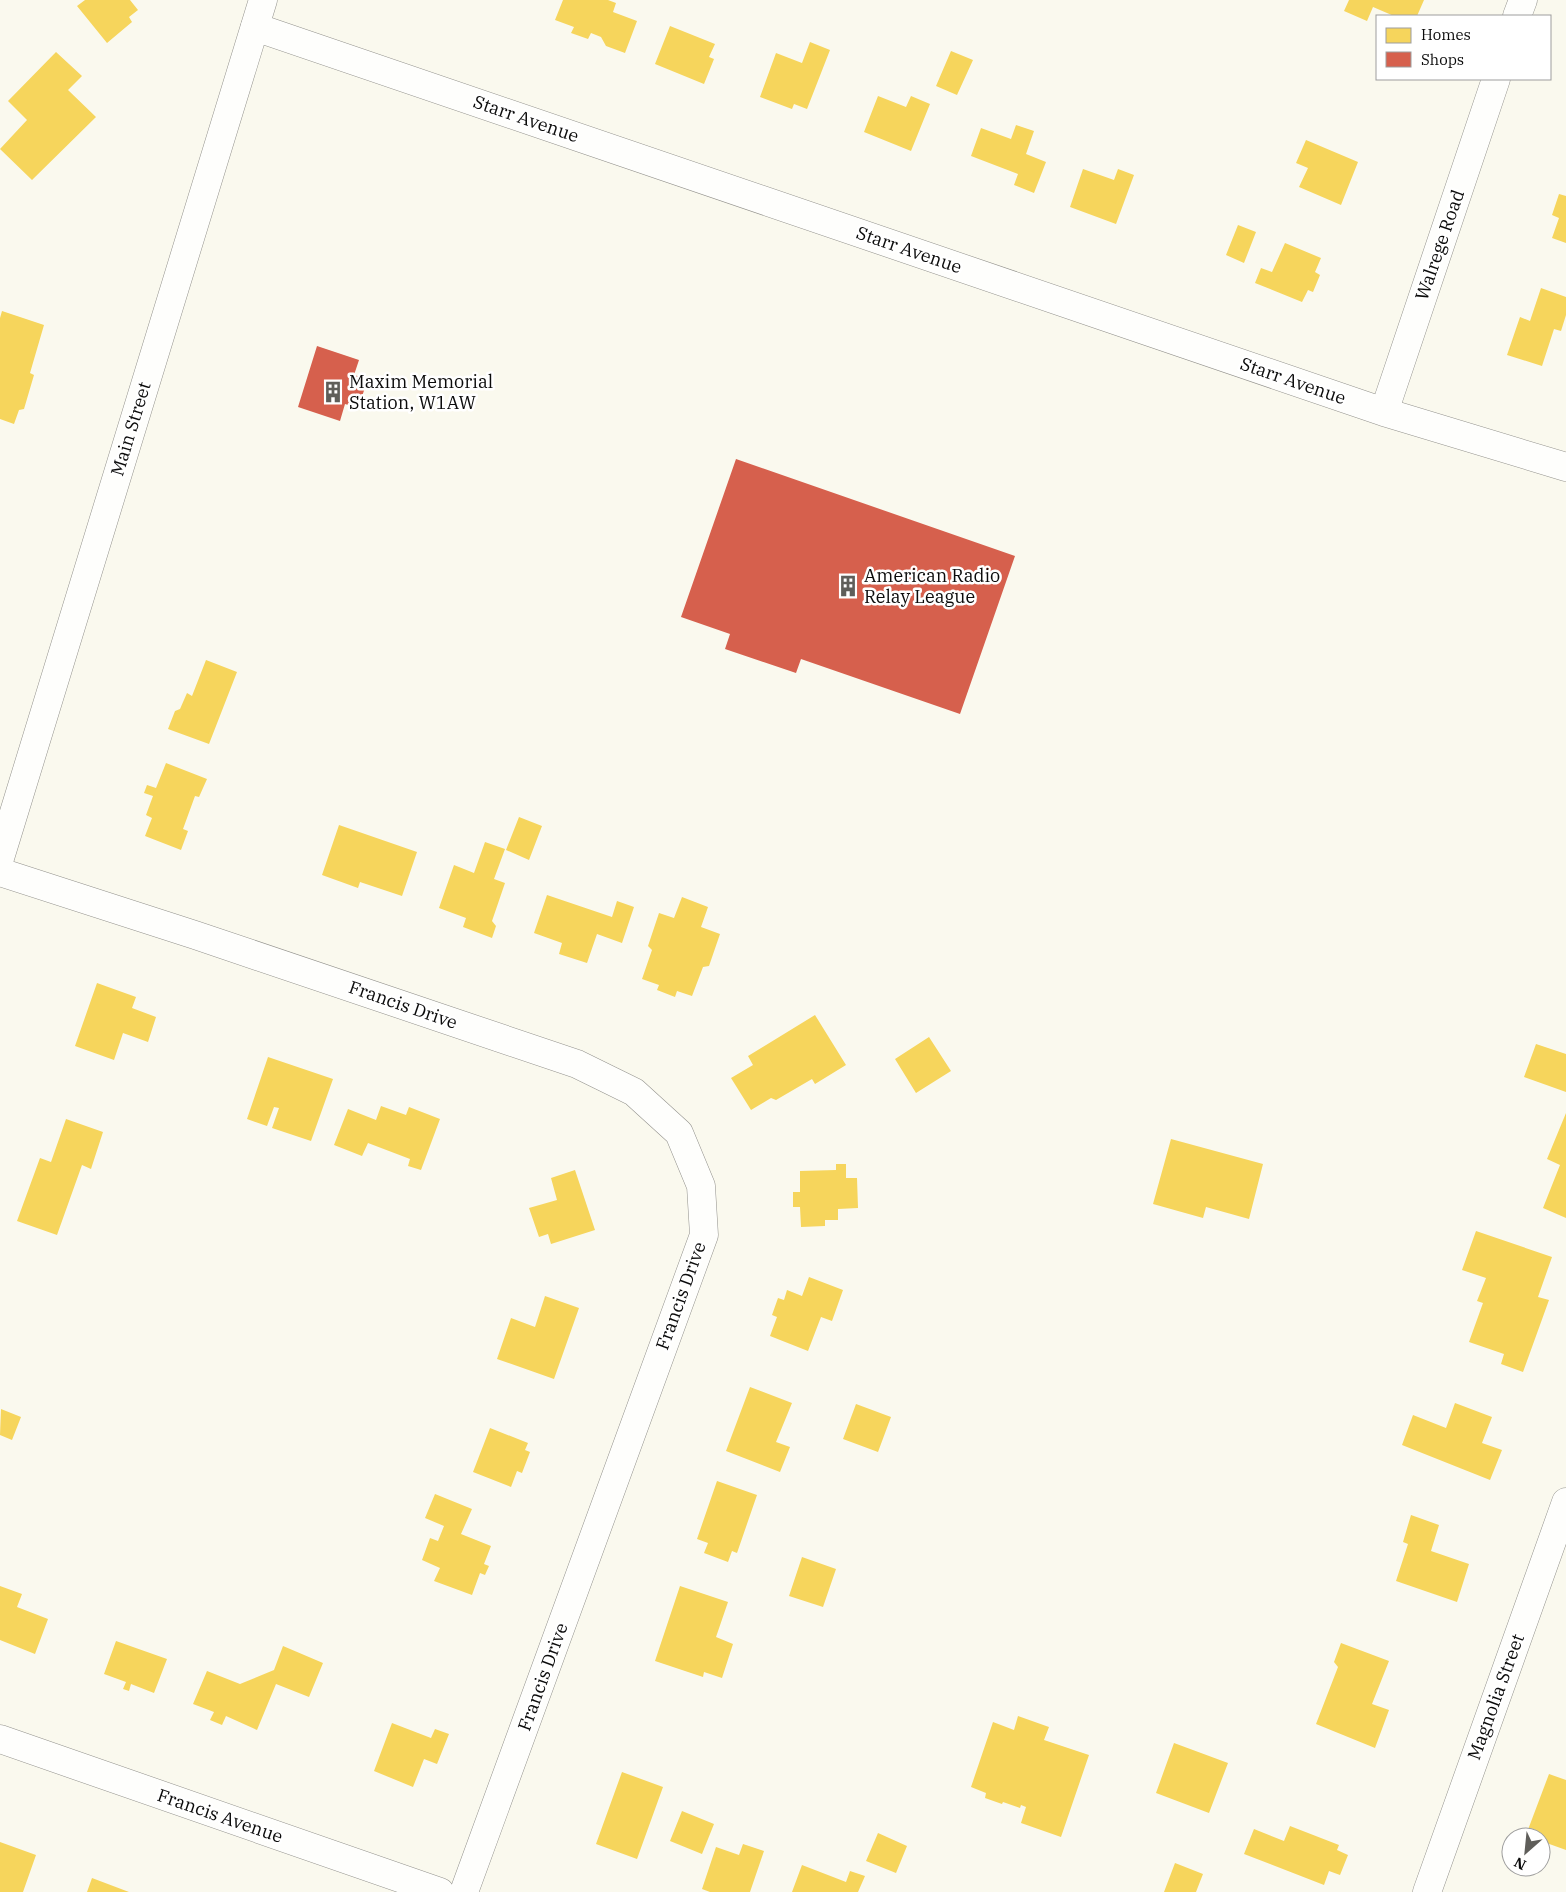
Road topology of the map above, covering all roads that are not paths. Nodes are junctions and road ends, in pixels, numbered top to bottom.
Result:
1 (263, 0) edge
2 (1523, 0) edge
3 (1517, 15) edge
4 (255, 26) junction
5 (1496, 80) edge
6 (1384, 412) junction
7 (1566, 467) edge
8 (0, 858) edge
9 (0, 872) edge
10 (1566, 1502) edge
11 (0, 1739) edge
12 (440, 1892) edge
13 (464, 1892) edge
14 (1427, 1892) edge

1 - 4 street, Main Street
2 - 3 street
4 - 6 street, Starr Avenue
4 - 8 street, Main Street
5 - 6 street, Walrege Road
6 - 7 street, Starr Avenue
9 - 13 street, Francis Drive
10 - 14 street, Magnolia Street
11 - 12 street, Francis Avenue

